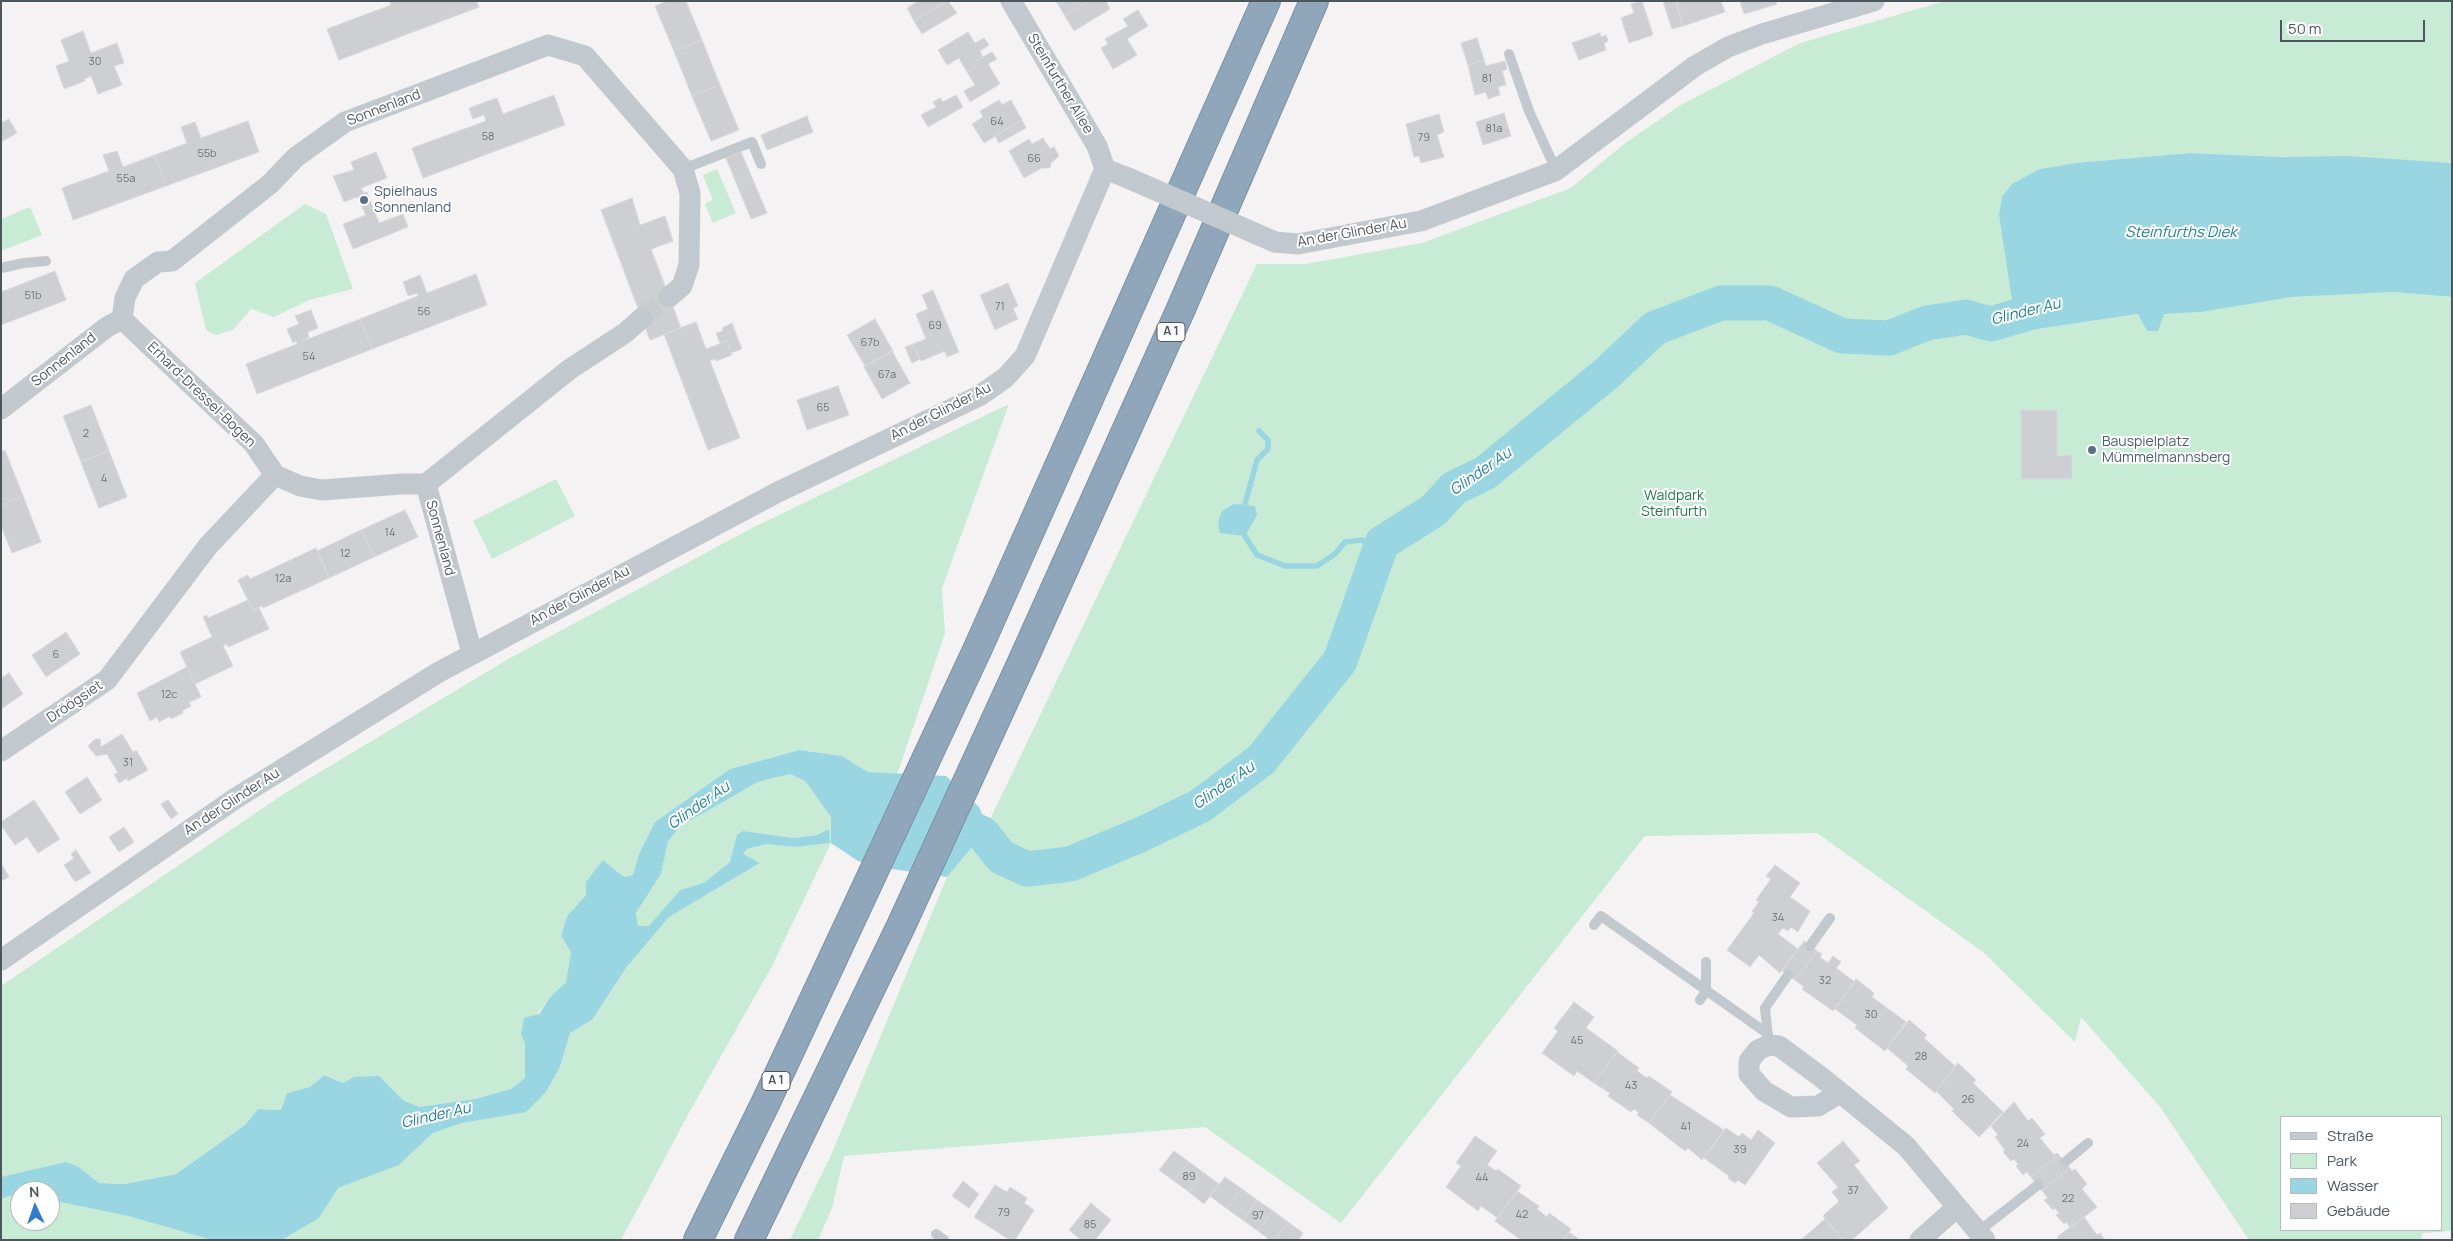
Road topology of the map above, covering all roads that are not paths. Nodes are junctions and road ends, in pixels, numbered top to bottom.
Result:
1 (1011, 1) edge
2 (1266, 1) edge
3 (1314, 1) edge
4 (1874, 1) edge
5 (1508, 54) dead end
6 (761, 164) dead end
7 (683, 169) junction
8 (1105, 169) junction
9 (1556, 170) junction
10 (46, 261) dead end
11 (1, 268) edge
12 (669, 297) tunnel mouth
13 (642, 318) tunnel mouth
14 (122, 319) junction
15 (1, 409) edge
16 (275, 475) junction
17 (426, 484) junction
18 (472, 653) junction
19 (1, 751) edge
20 (1830, 918) dead end
21 (1594, 925) dead end
22 (1810, 946) dead end
23 (1, 960) edge
24 (1706, 962) dead end
25 (1788, 975) dead end
26 (1706, 991) junction
27 (1700, 1000) dead end
28 (1768, 1040) junction
29 (1840, 1093) junction
30 (2088, 1143) dead end
31 (2065, 1162) dead end
32 (2038, 1185) dead end
33 (1957, 1207) junction
34 (1982, 1236) edge
35 (698, 1240) edge
36 (749, 1240) edge
37 (1920, 1240) edge

1 - 8 street, Steinfurther Allee
2 - 35 highway, A 1
3 - 36 highway, A 1
4 - 9 street, An der Glinder Au
5 - 9 lane
6 - 7 lane
7 - 12 street, Sonnenland
7 - 14 street, Sonnenland
8 - 9 street, An der Glinder Au, bridge
8 - 18 street, An der Glinder Au
10 - 11 lane
13 - 17 street, Sonnenland
14 - 15 street, Sonnenland
14 - 16 street, Erhard-Dressel-Bogen
16 - 17 street
16 - 19 street, Dröögsiet
17 - 18 street, Sonnenland
18 - 23 street, An der Glinder Au
20 - 22 lane
21 - 26 lane
24 - 26 lane
25 - 28 lane
26 - 27 lane
26 - 28 lane
28 - 29 street
28 - 29 street
29 - 33 street
30 - 31 lane
32 - 34 lane
33 - 34 street
33 - 37 street

